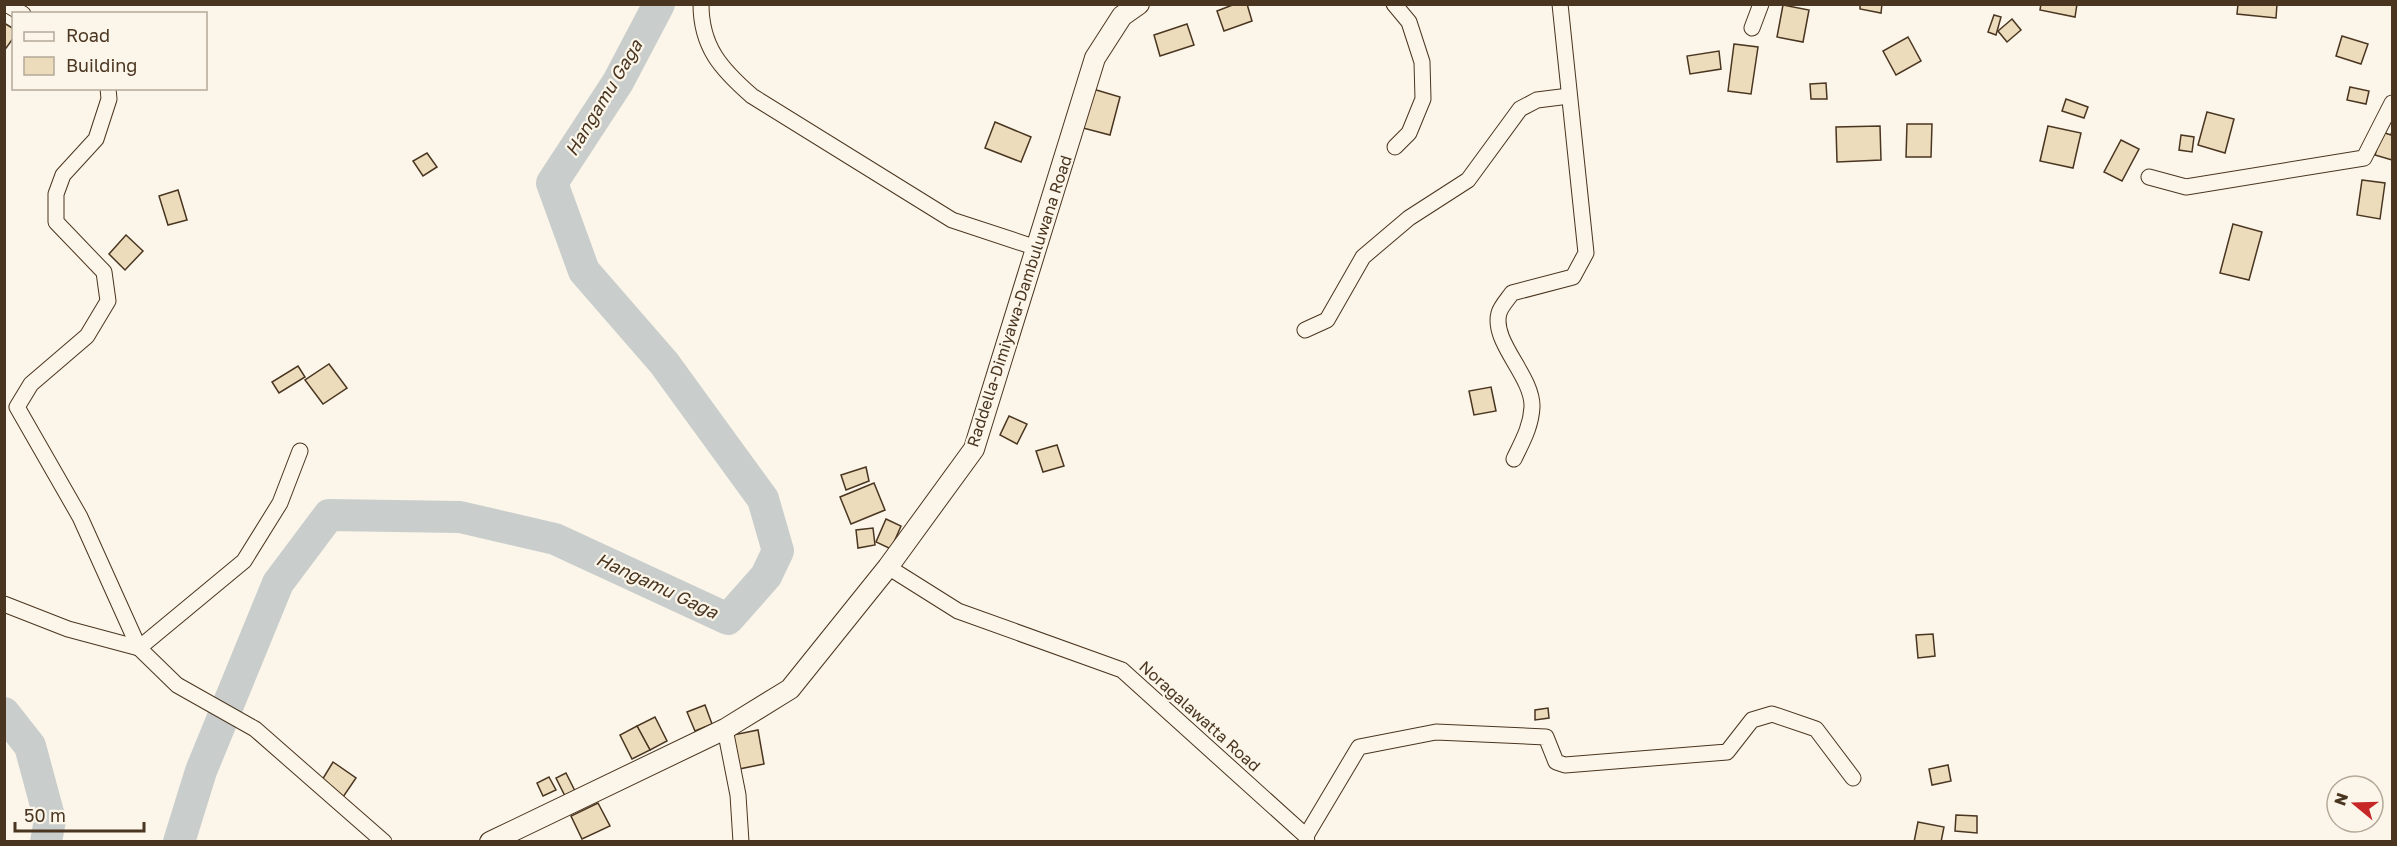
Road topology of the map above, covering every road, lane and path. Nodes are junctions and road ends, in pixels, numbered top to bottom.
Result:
1 (6, 4) edge
2 (701, 4) edge
3 (1139, 4) edge
4 (1394, 4) edge
5 (1560, 4) edge
6 (1761, 4) edge
7 (20, 12) edge
8 (1752, 28) dead end
9 (108, 90) edge
10 (1569, 96) junction
11 (2392, 103) edge
12 (1395, 147) dead end
13 (2150, 177) dead end
14 (1037, 248) junction
15 (1305, 330) dead end
16 (300, 451) dead end
17 (1514, 459) dead end
18 (888, 567) junction
19 (4, 604) edge
20 (139, 648) junction
21 (725, 729) junction
22 (1853, 778) dead end
23 (1306, 839) edge
24 (384, 842) edge
25 (490, 842) edge
26 (741, 842) edge

1 - 7 street
2 - 14 street
3 - 14 street, Raddella-Dimiyawa-Dambuluwana Road
4 - 12 street
5 - 10 street
6 - 8 street
9 - 20 street
10 - 15 street
10 - 17 street
11 - 13 street
14 - 18 street, Raddella-Dimiyawa-Dambuluwana Road
16 - 20 street
18 - 21 street, Raddella-Dimiyawa-Dambuluwana Road
18 - 23 street, Noragalawatta Road
19 - 20 street
20 - 24 street
21 - 25 street, Raddella-Dimiyawa-Dambuluwana Road
21 - 26 street
22 - 23 street

